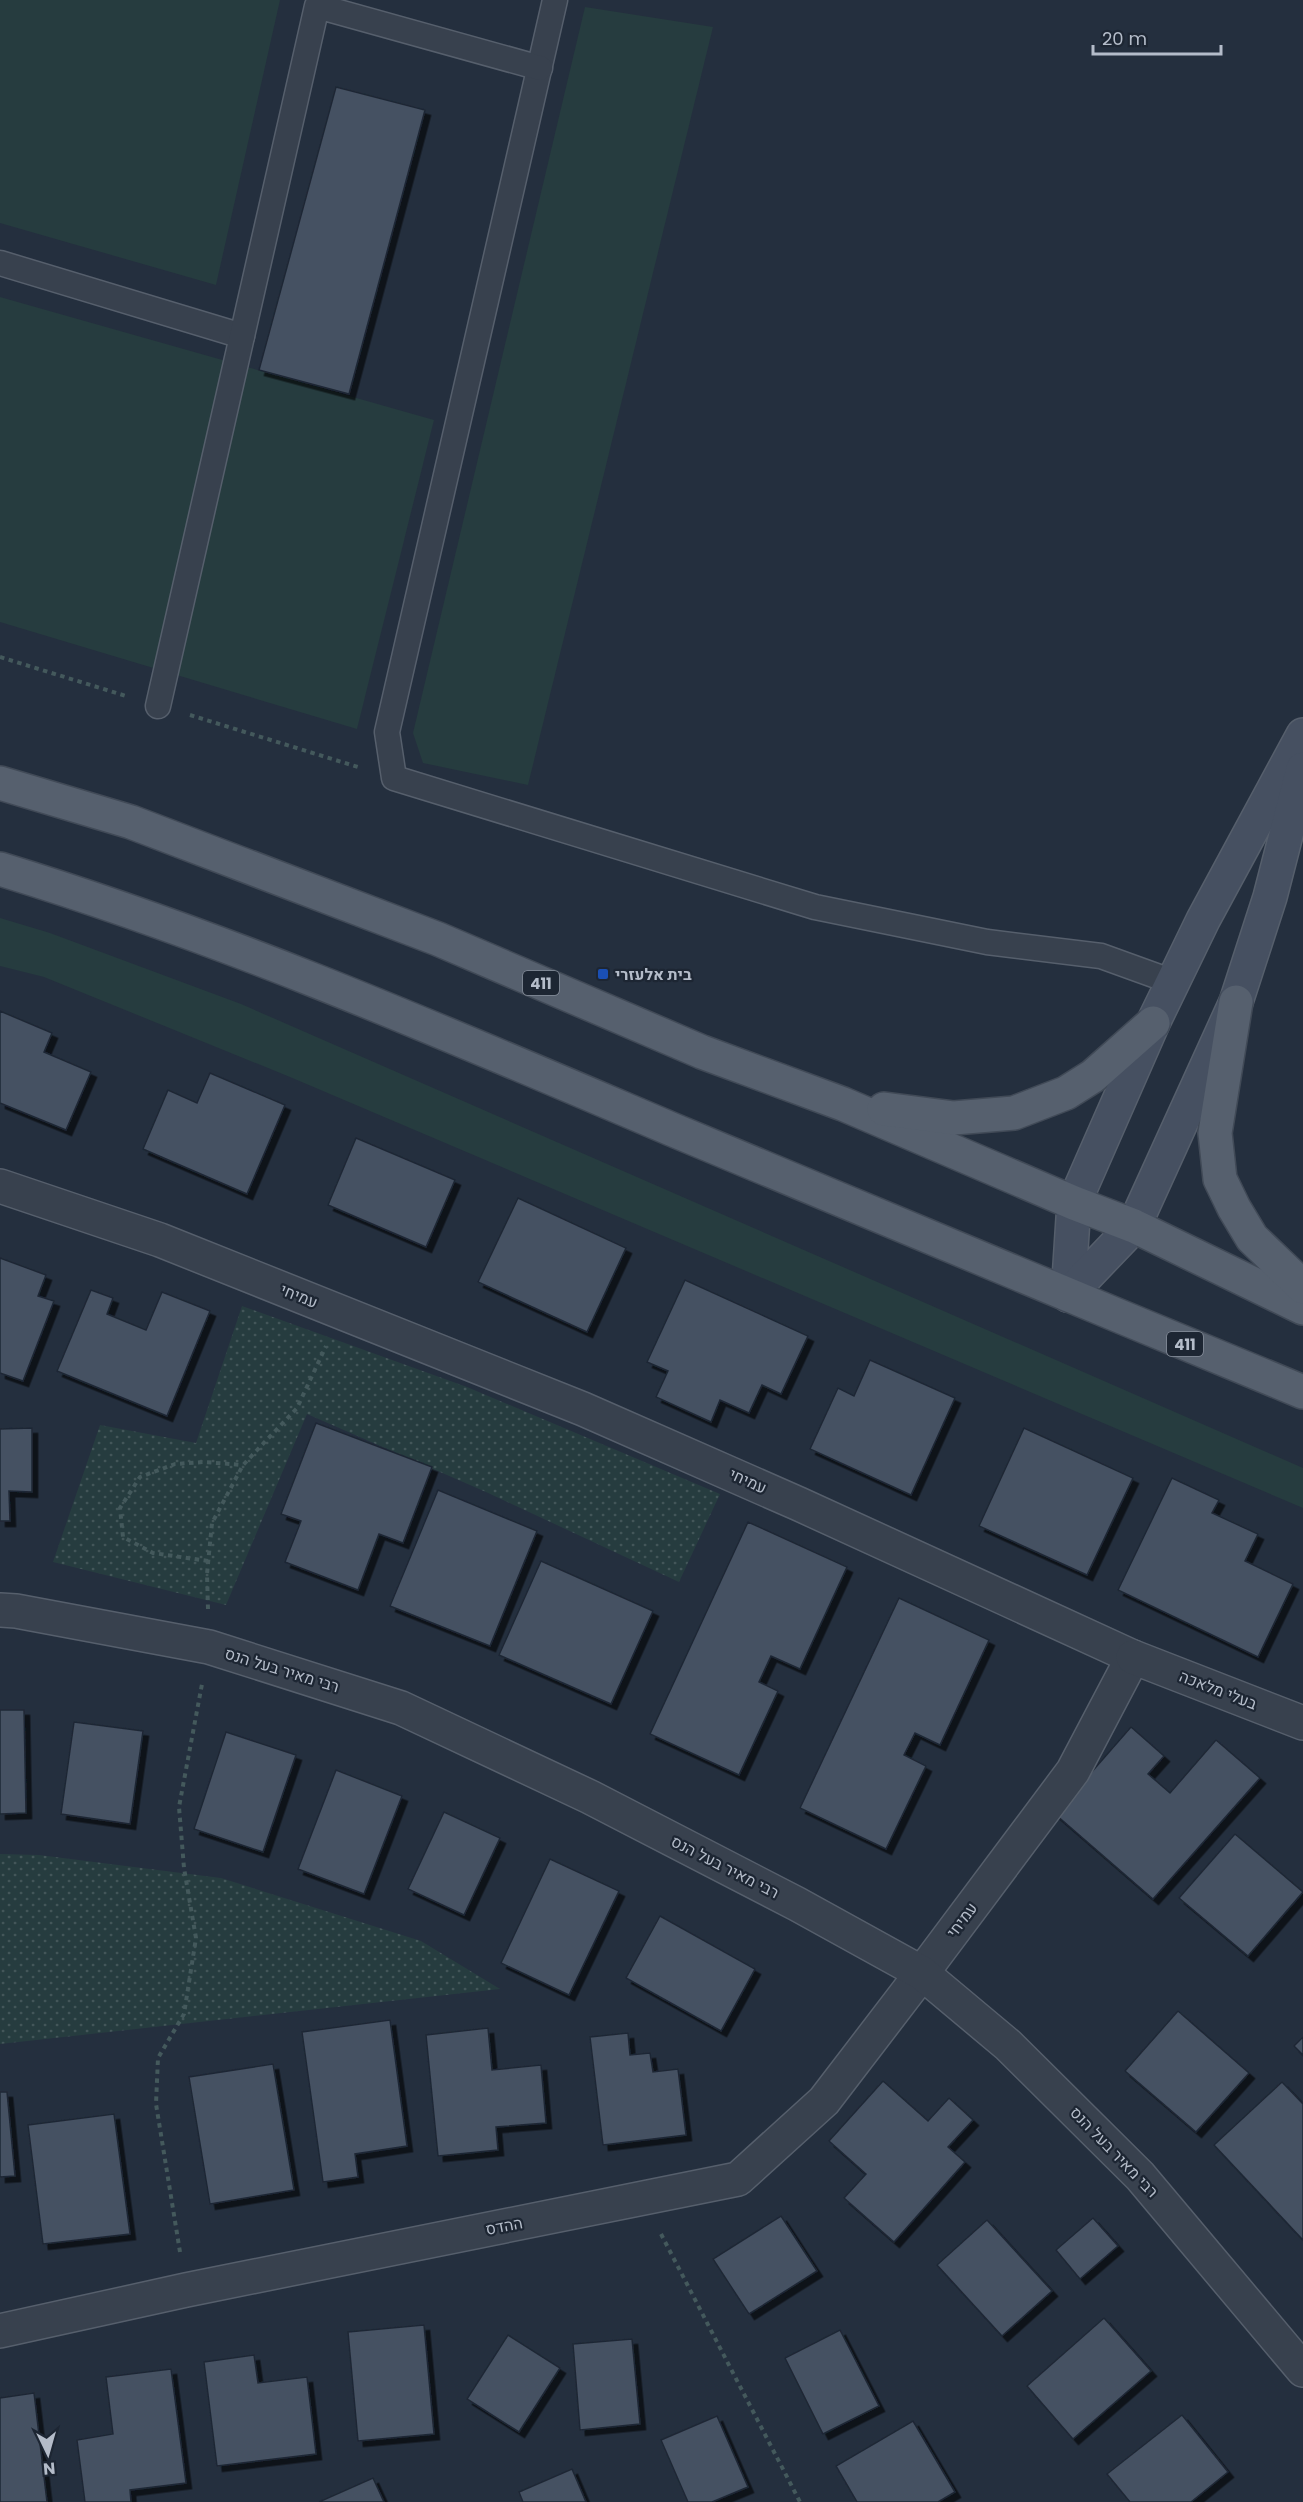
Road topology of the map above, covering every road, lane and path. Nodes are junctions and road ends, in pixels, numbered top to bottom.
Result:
1 (555, 0) edge
2 (317, 3) edge
3 (540, 68) junction
4 (0, 263) edge
5 (242, 336) junction
6 (0, 657) edge
7 (158, 706) junction
8 (1303, 735) edge
9 (1303, 769) edge
10 (394, 778) junction
11 (0, 783) edge
12 (0, 869) edge
13 (1173, 982) junction
14 (1236, 1002) junction
15 (1153, 1023) junction
16 (843, 1104) junction
17 (0, 1186) edge
18 (1074, 1203) junction
19 (1134, 1226) junction
20 (1303, 1287) edge
21 (1068, 1295) junction
22 (1303, 1308) edge
23 (341, 1312) junction
24 (1303, 1392) edge
25 (243, 1465) junction
26 (208, 1561) junction
27 (0, 1610) edge
28 (209, 1647) junction
29 (1133, 1657) junction
30 (1303, 1723) edge
31 (922, 1974) junction
32 (642, 2198) junction
33 (186, 2290) junction
34 (0, 2331) edge
35 (1303, 2370) edge
36 (801, 2502) edge

1 - 3 lane
2 - 3 lane
2 - 5 lane
3 - 10 lane
4 - 5 lane
5 - 7 lane
6 - 7 path
7 - 10 path
8 - 13 main road
9 - 14 main road
10 - 13 lane
11 - 16 main road, 411
12 - 21 main road, 411
13 - 15 main road
14 - 19 main road
14 - 20 main road
15 - 16 main road
15 - 18 main road
16 - 18 main road, 411
17 - 23 street, עמיחי
18 - 19 main road, 411
18 - 21 main road
19 - 21 main road
19 - 22 main road, 411
21 - 24 main road, 411
23 - 25 path
23 - 29 street, עמיחי
25 - 26 path
25 - 26 path
26 - 28 path
27 - 28 street, רבי מאיר בעל הנס
28 - 31 street, רבי מאיר בעל הנס
28 - 33 path
29 - 30 street, בעלי מלאכה
29 - 31 street, עמיחי
31 - 32 street, ההדס
31 - 35 street, רבי מאיר בעל הנס
32 - 33 street, ההדס
32 - 36 path
33 - 34 street, ההדס

